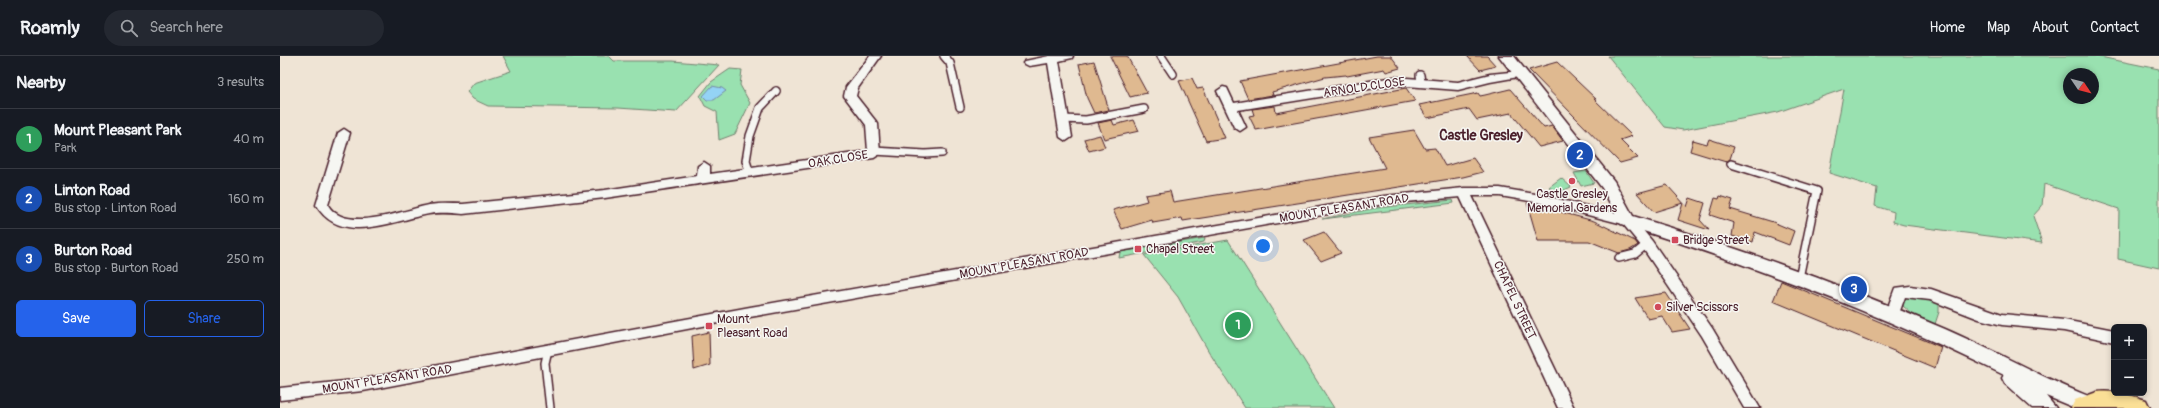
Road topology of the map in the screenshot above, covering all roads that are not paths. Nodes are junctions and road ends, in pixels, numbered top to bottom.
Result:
1 (873, 56) edge
2 (944, 56) edge
3 (1068, 56) edge
4 (1161, 56) edge
5 (1506, 56) edge
6 (1053, 60) junction
7 (1029, 63) dead end
8 (1173, 74) dead end
9 (1520, 74) junction
10 (776, 91) dead end
11 (1223, 91) dead end
12 (960, 107) dead end
13 (1231, 107) junction
14 (1144, 109) dead end
15 (1063, 119) junction
16 (1240, 127) dead end
17 (344, 133) dead end
18 (1066, 137) dead end
19 (874, 151) junction
20 (942, 153) dead end
21 (1732, 164) dead end
22 (704, 166) dead end
23 (750, 173) junction
24 (703, 180) junction
25 (1464, 192) junction
26 (1627, 220) junction
27 (1647, 244) junction
28 (1619, 258) dead end
29 (1799, 278) junction
30 (1892, 315) junction
31 (2111, 335) edge
32 (548, 350) junction
33 (1995, 364) junction
34 (280, 394) edge
35 (2087, 406) edge
36 (550, 408) edge
37 (1566, 408) edge
38 (1752, 408) edge
39 (2046, 408) edge
40 (2137, 408) edge

1 - 19 street, OAK CLOSE
2 - 12 lane
3 - 6 street
4 - 8 lane
5 - 9 street
6 - 7 street
6 - 15 street
9 - 13 street, ARNOLD CLOSE
9 - 26 street
10 - 23 lane
11 - 13 street
13 - 16 street
14 - 15 lane
15 - 18 street
17 - 24 street, OAK CLOSE
19 - 20 lane
19 - 23 street, OAK CLOSE
21 - 29 lane
22 - 24 street
23 - 24 street, OAK CLOSE
25 - 26 street, MOUNT PLEASANT ROAD
25 - 32 street, MOUNT PLEASANT ROAD
25 - 37 street, CHAPEL STREET
26 - 27 street
26 - 29 street
27 - 28 lane
27 - 38 street
29 - 30 street
30 - 31 street
30 - 33 street
32 - 34 street, MOUNT PLEASANT ROAD
32 - 36 lane
33 - 35 street
33 - 39 street
35 - 40 highway

